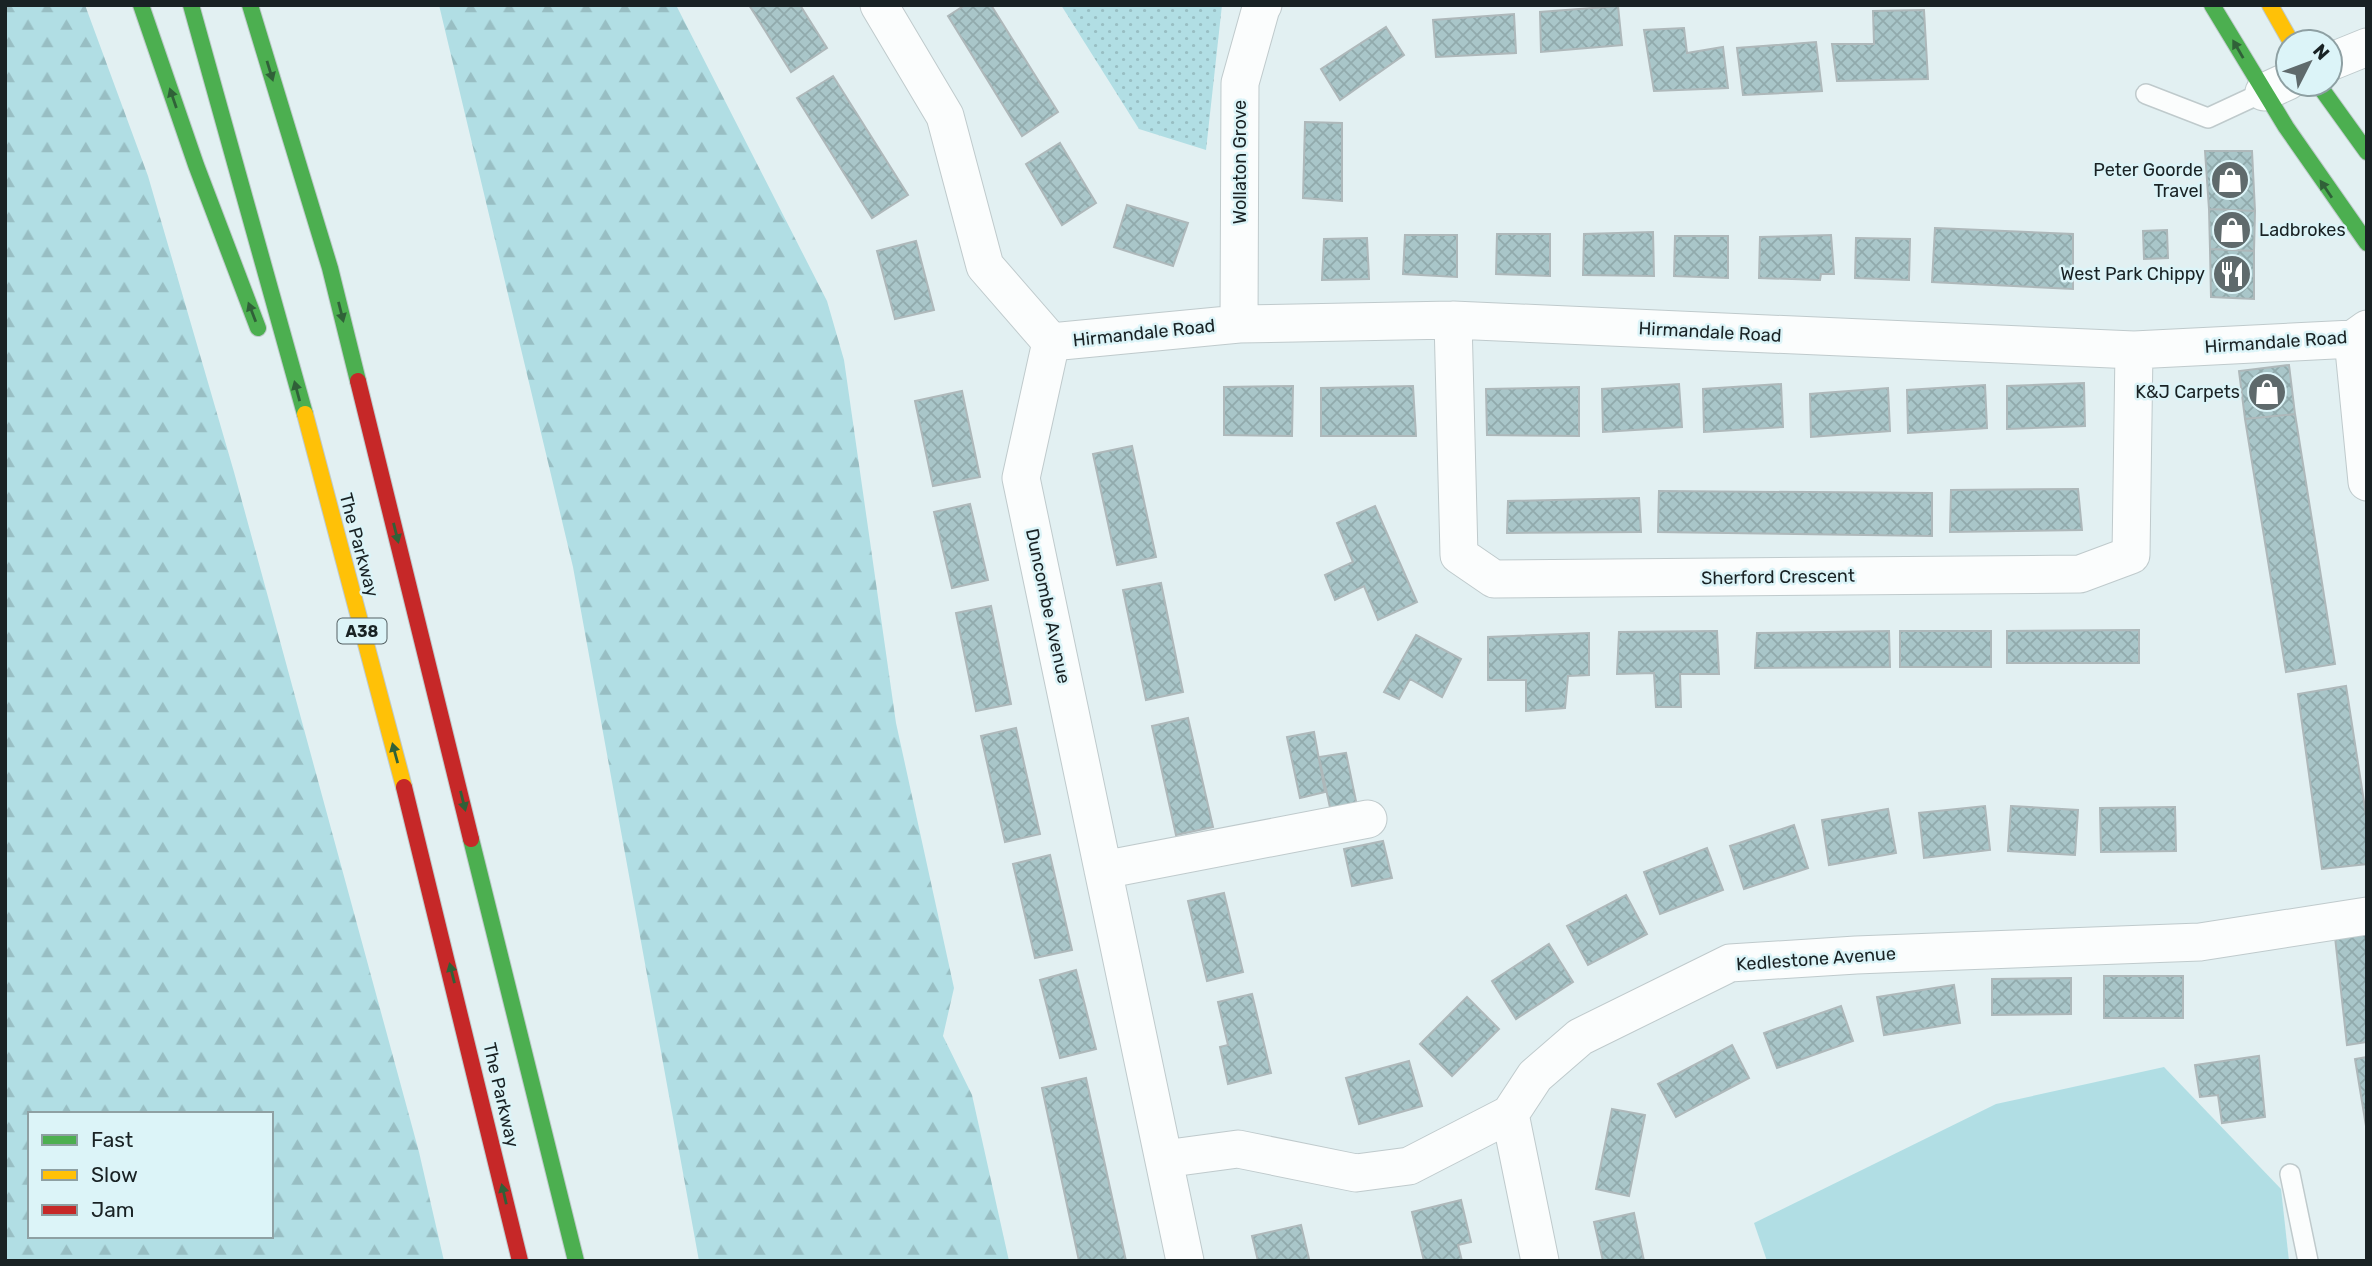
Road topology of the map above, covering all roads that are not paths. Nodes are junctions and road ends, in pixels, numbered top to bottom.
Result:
1 (141, 5) edge
2 (191, 5) edge
3 (250, 5) edge
4 (879, 5) edge
5 (1264, 5) edge
6 (2212, 5) edge
7 (2270, 5) edge
8 (2283, 28) edge
9 (2367, 47) edge
10 (2344, 56) edge
11 (2274, 83) edge
12 (2274, 87) edge
13 (2146, 94) dead end
14 (295, 97) dead end
15 (2282, 98) edge
16 (2328, 98) edge
17 (2367, 152) edge
18 (2367, 243) edge
19 (330, 268) junction
20 (1453, 320) junction
21 (1239, 324) junction
22 (2360, 334) edge
23 (1051, 342) junction
24 (264, 344) dead end
25 (2134, 351) junction
26 (283, 395) dead end
27 (2367, 482) edge
28 (336, 536) junction
29 (1368, 820) dead end
30 (1103, 870) junction
31 (2367, 916) edge
32 (1510, 1114) junction
33 (1164, 1159) junction
34 (2290, 1174) dead end
35 (520, 1261) edge
36 (576, 1261) edge
37 (1185, 1261) edge
38 (1540, 1261) edge
39 (2308, 1261) edge

24 -> 1 main road
28 -> 2 main road, The Parkway / A38
3 -> 19 main road, The Parkway
4 - 23 street
5 - 21 street, Wollaton Grove
11 -> 6 main road
7 - 8 main road
9 - 10 street
12 - 13 lane
14 - 19 main road
18 -> 15 main road
16 - 17 main road
19 -> 36 main road, The Parkway
20 - 21 street, Hirmandale Road
20 - 25 street, Hirmandale Road
20 - 25 street, Sherford Crescent
21 - 23 street, Hirmandale Road
22 - 25 street, Hirmandale Road
22 - 27 street
23 - 30 street, Duncombe Avenue
26 - 28 main road, A38
35 -> 28 main road, The Parkway / A38
29 - 30 street
30 - 33 street, Duncombe Avenue
31 - 32 street, Kedlestone Avenue
32 - 33 street, Kedlestone Avenue
32 - 38 street
33 - 37 street, Duncombe Avenue
34 - 39 lane

